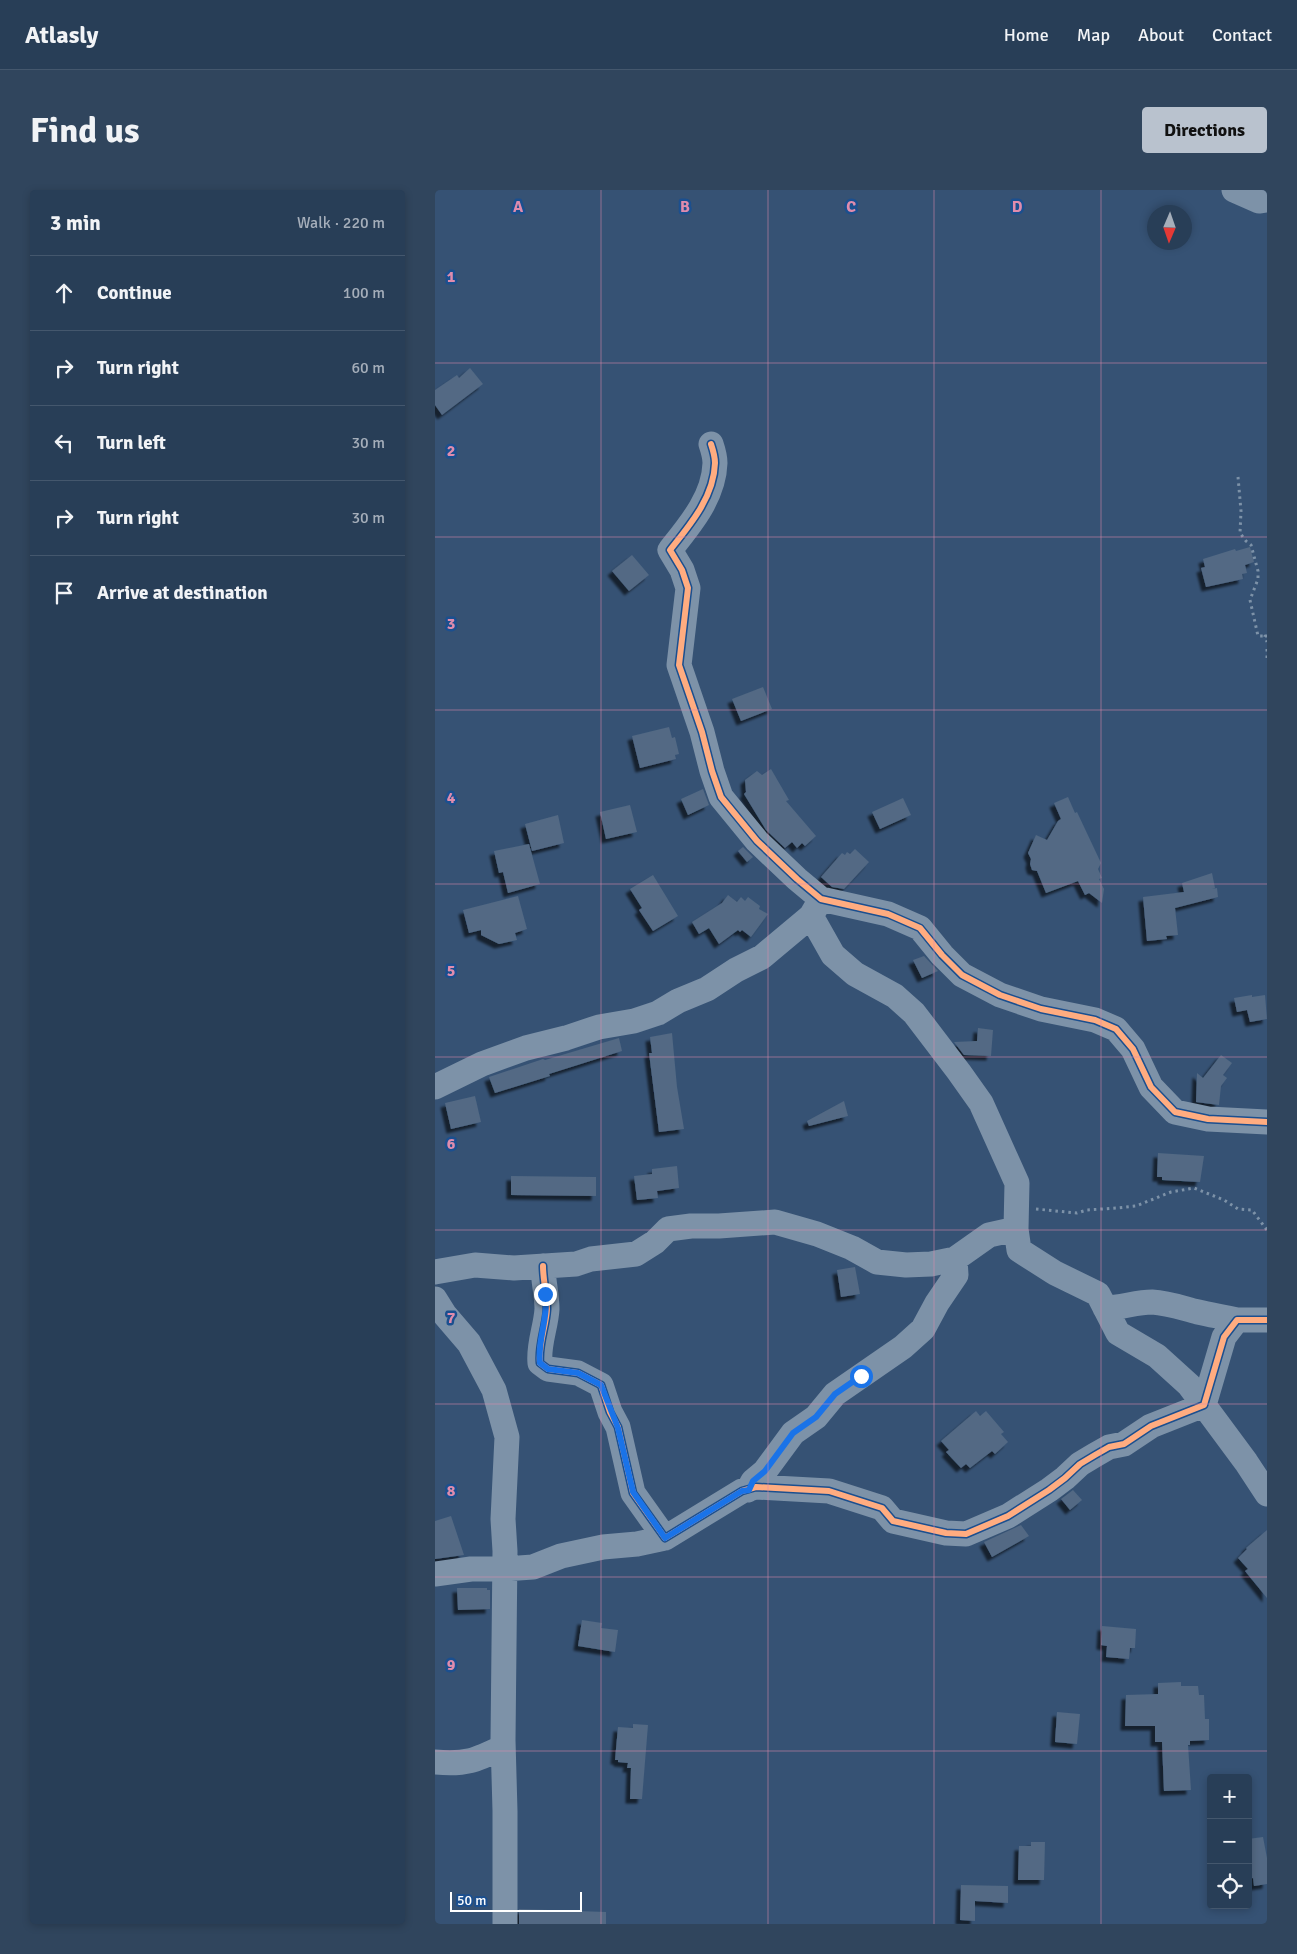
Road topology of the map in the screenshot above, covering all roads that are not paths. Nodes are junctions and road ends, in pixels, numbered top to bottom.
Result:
1 (1234, 190) edge
2 (1267, 200) edge
3 (711, 444) dead end
4 (808, 915) junction
5 (435, 1087) edge
6 (1267, 1122) edge
7 (1017, 1219) junction
8 (955, 1259) junction
9 (543, 1266) junction
10 (435, 1272) edge
11 (435, 1299) edge
12 (1105, 1308) junction
13 (1237, 1320) junction
14 (1267, 1320) edge
15 (1203, 1405) junction
16 (749, 1490) junction
17 (1267, 1494) edge
18 (665, 1538) junction
19 (505, 1569) junction
20 (435, 1574) edge
21 (503, 1747) junction
22 (435, 1762) edge
23 (505, 1924) edge

1 - 2 street
3 - 4 street
4 - 5 street
4 - 6 street
4 - 7 street
7 - 8 street
7 - 12 street
8 - 9 street
8 - 16 street
9 - 10 street
9 - 18 street
11 - 19 street
12 - 13 street
12 - 15 street
13 - 14 street
13 - 15 street
15 - 16 street
15 - 17 street
16 - 18 street
18 - 19 street
19 - 20 street
19 - 21 street
21 - 22 street
21 - 23 street

